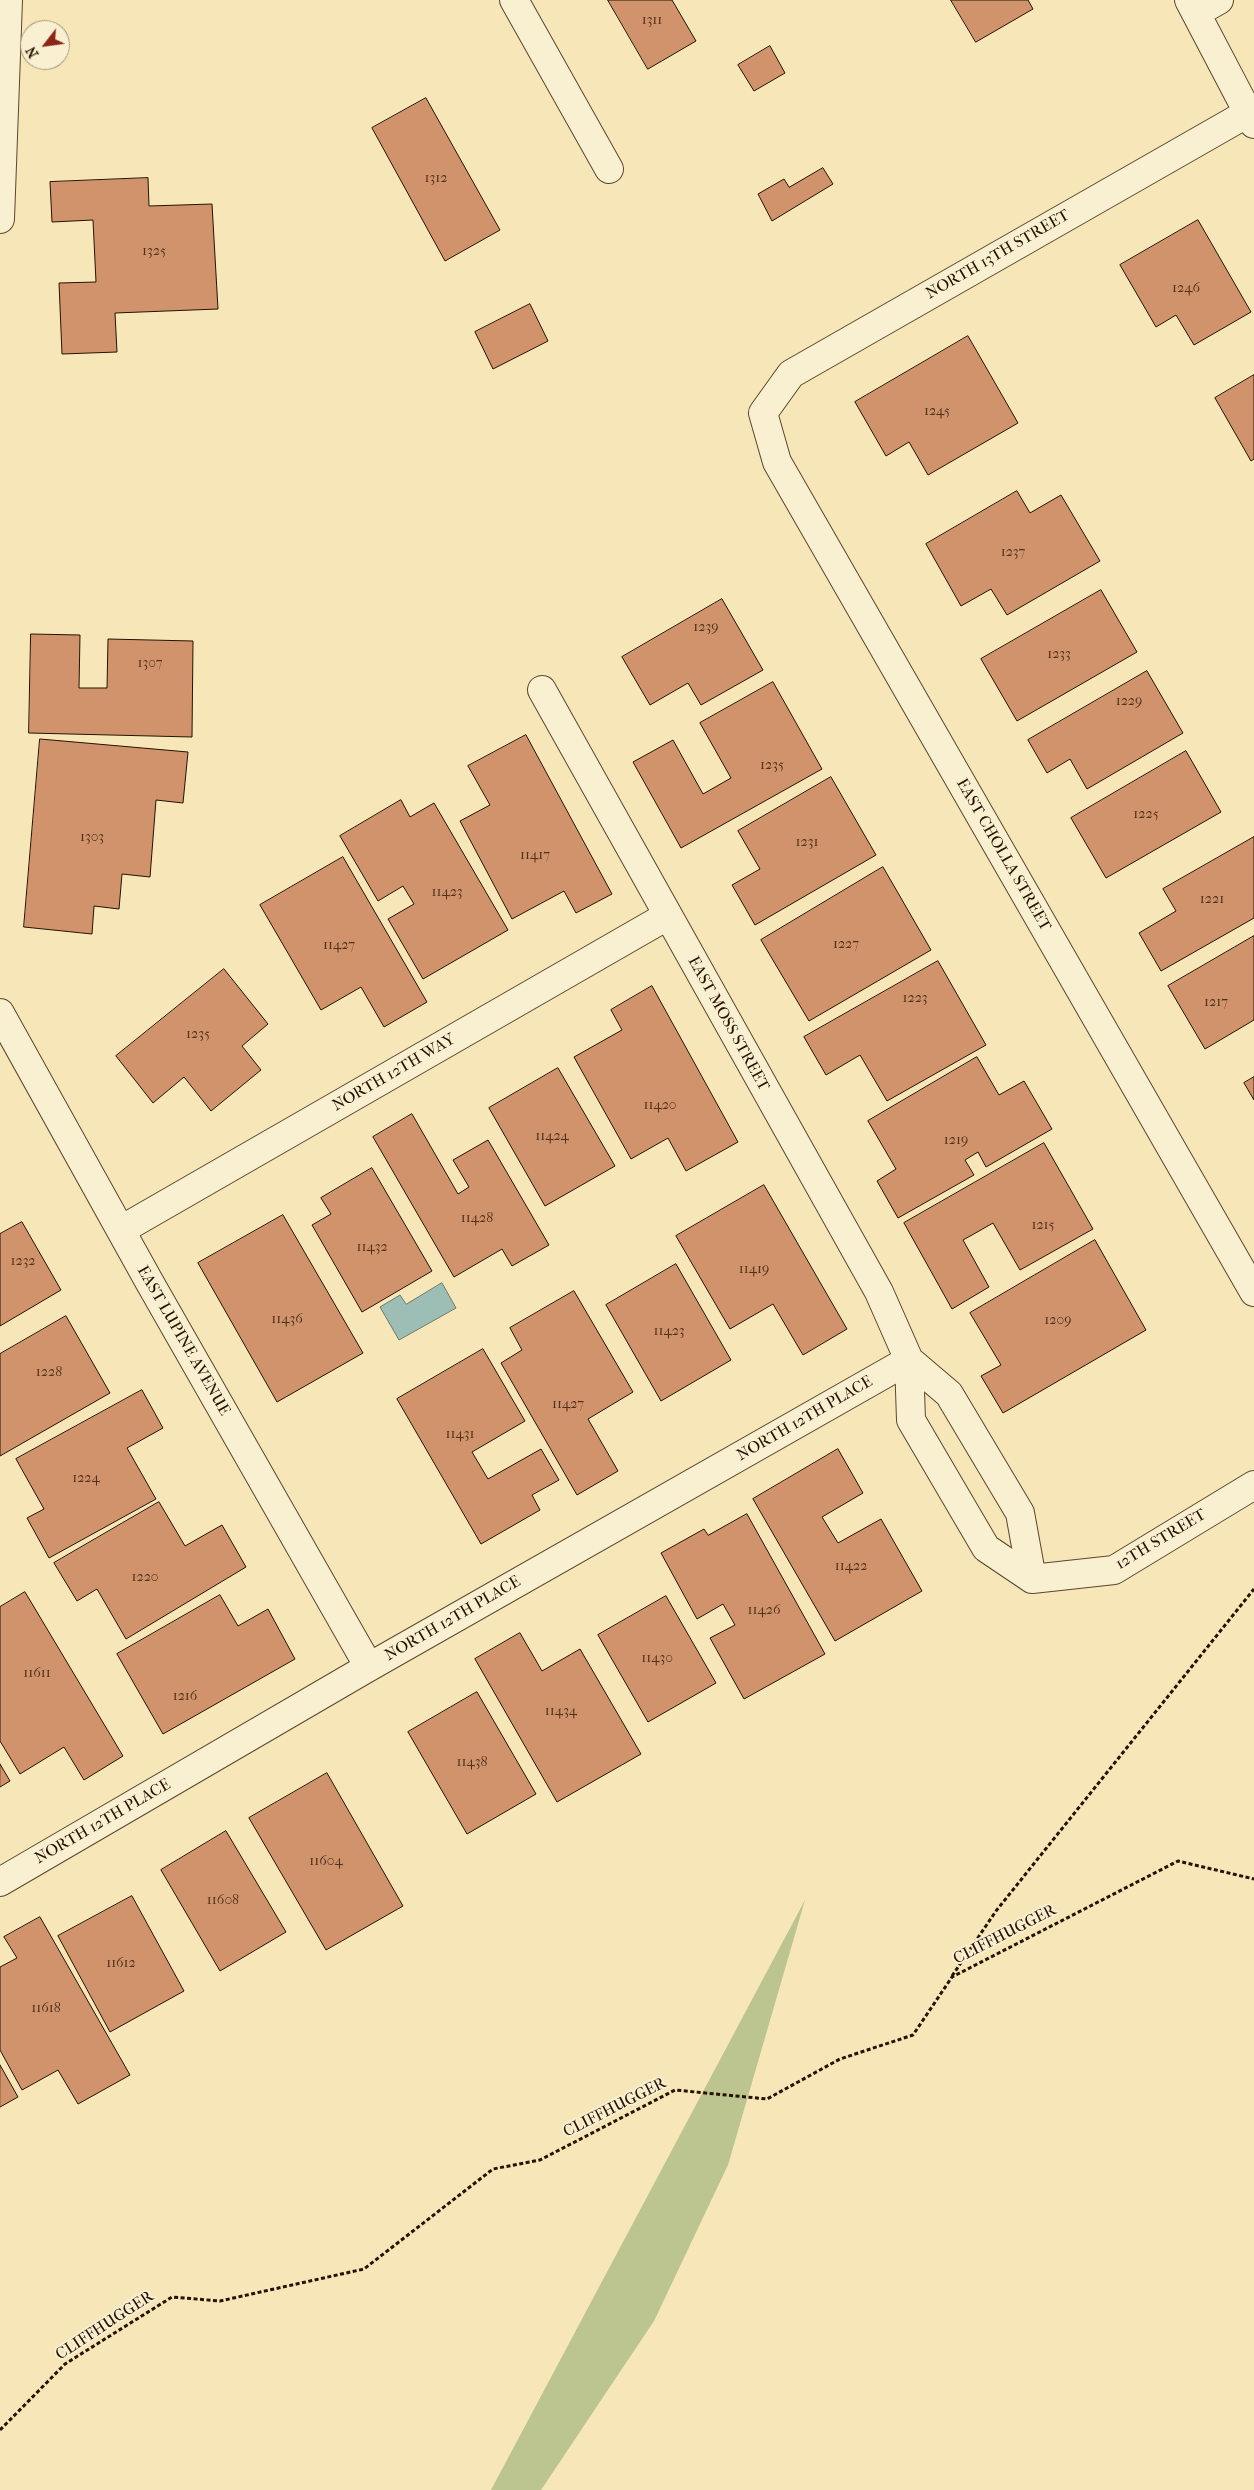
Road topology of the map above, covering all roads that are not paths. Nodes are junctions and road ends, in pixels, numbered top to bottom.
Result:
1 (8, 0) edge
2 (514, 0) edge
3 (1201, 4) edge
4 (1251, 119) edge
5 (608, 169) dead end
6 (0, 219) edge
7 (763, 413) joint
8 (542, 690) dead end
9 (667, 916) junction
10 (0, 1013) edge
11 (121, 1230) junction
12 (1254, 1292) edge
13 (909, 1360) junction
14 (1254, 1485) edge
15 (1032, 1579) junction
16 (369, 1667) junction
17 (0, 1882) edge

1 - 6 street
2 - 5 street
3 - 4 street
4 - 7 street, NORTH 13TH STREET
7 - 12 street, EAST CHOLLA STREET
8 - 9 street, EAST MOSS STREET
9 - 11 street, NORTH 12TH WAY
9 - 13 street, EAST MOSS STREET
10 - 11 street, EAST LUPINE AVENUE
11 - 16 street, EAST LUPINE AVENUE
13 - 15 street, EAST MOSS STREET
13 - 15 street, EAST MOSS STREET
13 - 16 street, NORTH 12TH PLACE
14 - 15 street, 12TH STREET
16 - 17 street, NORTH 12TH PLACE

